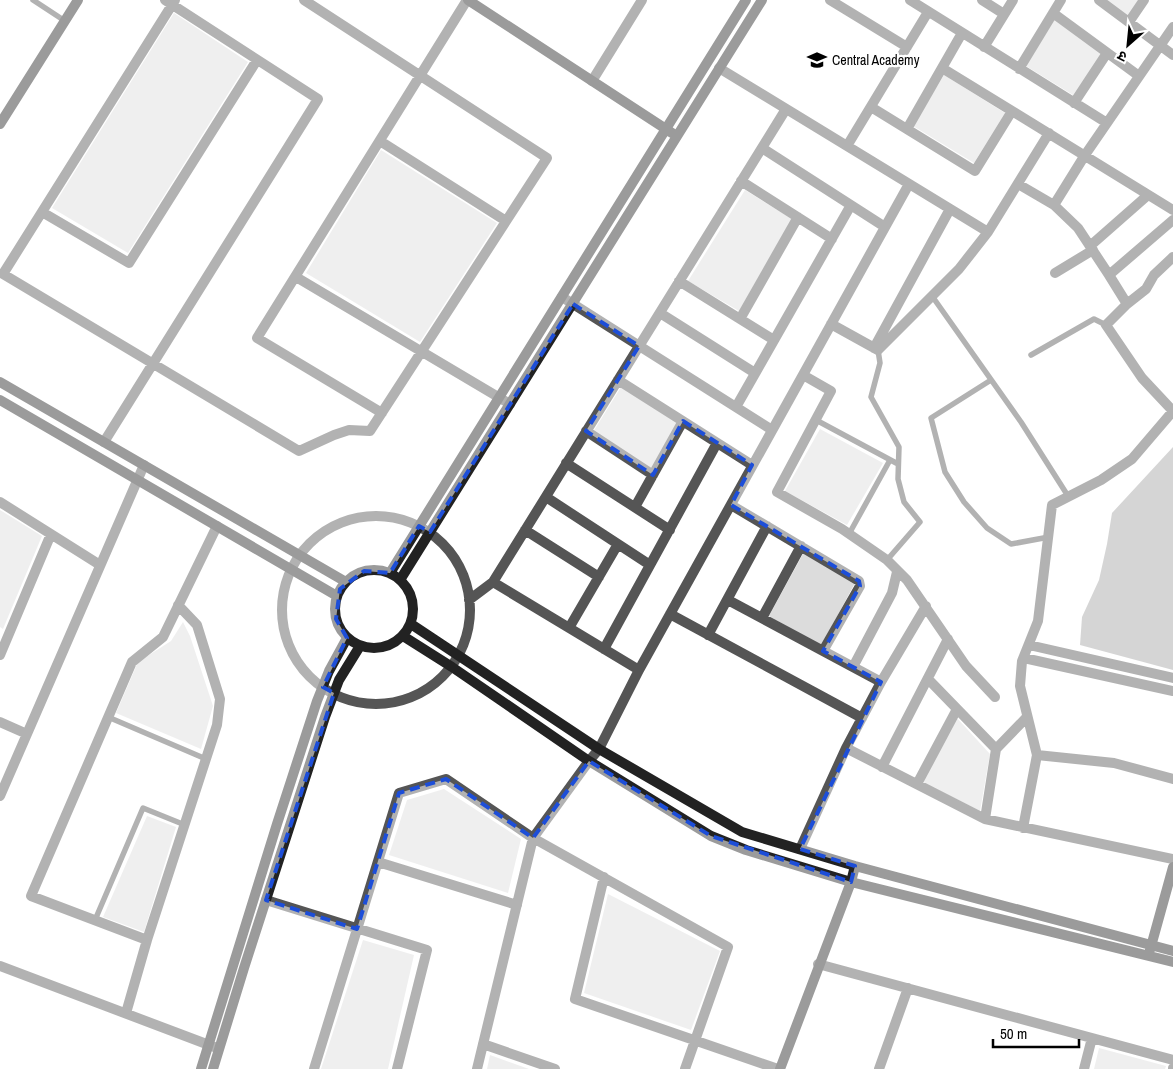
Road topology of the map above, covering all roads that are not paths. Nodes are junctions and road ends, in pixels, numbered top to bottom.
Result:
1 (33, 0) edge
2 (78, 0) edge
3 (304, 0) edge
4 (467, 0) edge
5 (746, 0) edge
6 (762, 0) edge
7 (830, 0) edge
8 (852, 0) edge
9 (910, 0) edge
10 (982, 0) edge
11 (1013, 0) edge
12 (1061, 0) edge
13 (1099, 0) edge
14 (1144, 0) edge
15 (171, 1) edge
16 (638, 2) edge
17 (846, 10) junction
18 (928, 12) junction
19 (1053, 13) junction
20 (1004, 14) junction
21 (65, 21) junction
22 (1129, 22) junction
23 (1173, 27) edge
24 (962, 33) junction
25 (1160, 46) junction
26 (907, 47) junction
27 (984, 47) junction
28 (1107, 52) junction
29 (1173, 55) edge
30 (257, 60) junction
31 (719, 68) junction
32 (942, 68) junction
33 (1019, 68) junction
34 (420, 76) junction
35 (1139, 76) junction
36 (592, 81) junction
37 (1074, 103) junction
38 (871, 107) junction
39 (786, 109) junction
40 (1012, 111) junction
41 (1, 121) edge
42 (1107, 123) junction
43 (667, 129) junction
44 (907, 129) junction
45 (1049, 134) junction
46 (677, 136) junction
47 (380, 141) junction
48 (847, 146) junction
49 (762, 148) junction
50 (1084, 155) junction
51 (741, 181) junction
52 (909, 184) junction
53 (1018, 184) junction
54 (1148, 195) junction
55 (851, 205) junction
56 (1054, 205) junction
57 (950, 209) junction
58 (1173, 210) edge
59 (42, 212) junction
60 (798, 217) junction
61 (1173, 220) edge
62 (506, 221) junction
63 (885, 227) junction
64 (988, 232) junction
65 (832, 239) junction
66 (1091, 248) junction
67 (1173, 257) edge
68 (1055, 273) dead end
69 (296, 276) junction
70 (1109, 276) junction
71 (679, 281) junction
72 (932, 296) junction
73 (562, 297) junction
74 (573, 304) junction
75 (1127, 304) junction
76 (660, 313) junction
77 (740, 319) junction
78 (831, 324) junction
79 (1106, 325) junction
80 (774, 340) junction
81 (639, 346) junction
82 (876, 349) junction
83 (422, 351) junction
84 (1031, 355) dead end
85 (153, 364) junction
86 (755, 373) junction
87 (802, 375) junction
88 (618, 380) junction
89 (991, 380) junction
90 (0, 382) edge
91 (500, 398) junction
92 (0, 400) edge
93 (510, 404) junction
94 (736, 407) junction
95 (382, 413) junction
96 (816, 420) junction
97 (683, 421) junction
98 (772, 430) junction
99 (586, 432) junction
100 (104, 442) junction
101 (717, 443) junction
102 (890, 460) junction
103 (566, 463) junction
104 (898, 464) junction
105 (144, 465) junction
106 (752, 465) junction
107 (653, 475) junction
108 (137, 480) junction
109 (1068, 496) junction
110 (546, 497) junction
111 (0, 502) edge
112 (731, 504) junction
113 (635, 507) junction
114 (216, 526) junction
115 (419, 526) junction
116 (767, 526) junction
117 (525, 530) junction
118 (670, 530) junction
119 (430, 532) junction
120 (51, 534) junction
121 (849, 534) junction
122 (1048, 537) junction
123 (618, 544) junction
124 (801, 546) junction
125 (299, 555) junction
126 (887, 560) junction
127 (100, 565) junction
128 (650, 565) junction
129 (291, 570) junction
130 (898, 572) junction
131 (390, 573) junction
132 (598, 577) junction
133 (400, 580) junction
134 (346, 582) junction
135 (493, 582) junction
136 (337, 596) junction
137 (469, 600) junction
138 (728, 600) junction
139 (178, 605) junction
140 (926, 606) junction
141 (670, 614) junction
142 (762, 618) junction
143 (411, 624) junction
144 (569, 628) junction
145 (4, 634) edge
146 (708, 635) junction
147 (403, 636) junction
148 (347, 638) junction
149 (948, 640) junction
150 (1029, 645) junction
151 (360, 646) junction
152 (604, 649) junction
153 (823, 651) junction
154 (0, 655) edge
155 (461, 656) junction
156 (1024, 658) junction
157 (452, 667) junction
158 (853, 667) junction
159 (639, 670) junction
160 (1173, 678) edge
161 (928, 679) junction
162 (881, 682) junction
163 (323, 687) junction
164 (1173, 691) edge
165 (334, 693) junction
166 (995, 697) dead end
167 (957, 709) junction
168 (108, 717) junction
169 (862, 718) junction
170 (1026, 718) junction
171 (0, 722) edge
172 (27, 734) junction
173 (846, 748) junction
174 (600, 749) junction
175 (996, 749) junction
176 (1037, 755) junction
177 (206, 759) junction
178 (589, 761) junction
179 (882, 766) junction
180 (1173, 779) edge
181 (917, 784) junction
182 (0, 796) edge
183 (985, 819) junction
184 (184, 825) junction
185 (1023, 828) junction
186 (533, 838) junction
187 (800, 849) junction
188 (1173, 859) edge
189 (378, 862) junction
190 (855, 866) junction
191 (1173, 867) edge
192 (604, 877) junction
193 (851, 882) junction
194 (266, 900) junction
195 (517, 905) junction
196 (95, 920) junction
197 (357, 929) junction
198 (147, 940) junction
199 (1150, 950) junction
200 (1173, 951) edge
201 (1173, 962) edge
202 (818, 964) junction
203 (0, 966) edge
204 (908, 988) junction
205 (126, 1013) junction
206 (1092, 1038) junction
207 (695, 1040) junction
208 (483, 1044) junction
209 (208, 1045) junction
210 (219, 1049) junction
211 (1173, 1060) edge
212 (882, 1068) edge
213 (200, 1069) edge
214 (213, 1069) edge
215 (314, 1069) edge
216 (398, 1069) edge
217 (477, 1069) edge
218 (555, 1069) edge
219 (685, 1069) edge
220 (779, 1069) edge
221 (1084, 1069) edge

1 - 21 lane
2 - 21 street
3 - 34 street
4 - 34 street
4 - 36 street
5 - 43 street
6 - 31 street
7 - 17 street
8 - 17 street
9 - 18 street
10 - 20 street
11 - 20 street
12 - 19 street
13 - 22 street
14 - 22 street
15 - 30 street
15 - 59 street
16 - 36 street
17 - 26 street
18 - 24 street
18 - 26 street
19 - 28 street
19 - 33 street
20 - 27 street
21 - 41 street
22 - 25 street
23 - 25 street
24 - 27 street
24 - 32 street
25 - 29 street
25 - 35 street
26 - 38 street
27 - 33 street
28 - 35 street
28 - 37 street
30 - 59 street
30 - 85 street
31 - 39 street
31 - 46 street
32 - 40 street
32 - 44 street
33 - 37 street
34 - 47 street
34 - 62 street
35 - 42 street
36 - 43 street
37 - 42 street
38 - 44 street
38 - 48 street
39 - 48 street
39 - 49 street
40 - 44 street
40 - 45 street
42 - 50 street
43 - 46 street
43 - 73 street
45 - 50 street
45 - 53 street
46 - 74 street
47 - 62 street
47 - 69 street
48 - 52 street
49 - 51 street
49 - 55 street
50 - 54 street
50 - 56 street
51 - 60 street
51 - 71 street
52 - 57 street
52 - 63 street
53 - 56 street
53 - 64 street
54 - 58 street
54 - 66 street
55 - 63 street
55 - 65 street
56 - 66 street
57 - 64 street
57 - 82 street
59 - 85 street
60 - 65 street
60 - 77 street
61 - 70 street
62 - 83 street
63 - 78 street
64 - 72 street
65 - 80 street
66 - 68 street
66 - 70 street
67 - 75 street
69 - 83 street
69 - 95 street
70 - 75 street
71 - 76 street
71 - 77 street
72 - 82 street
72 - 89 lane
73 - 74 street
73 - 91 street
74 - 81 street
74 - 93 street
75 - 79 street
76 - 81 street
76 - 86 street
77 - 80 street
78 - 82 street
78 - 87 street
79 - 84 lane
79 - 109 street
80 - 86 street
81 - 88 street
81 - 94 street
82 - 104 lane
83 - 91 street
83 - 95 street
85 - 95 street
85 - 100 street
86 - 94 street
87 - 96 street
87 - 98 street
88 - 97 street
88 - 99 street
89 - 109 lane
89 - 122 lane
90 - 100 street
91 - 93 street
91 - 115 street
92 - 108 street
93 - 119 street
94 - 98 street
96 - 102 lane
96 - 121 street
97 - 101 street
97 - 107 street
98 - 106 street
99 - 103 street
99 - 107 street
100 - 105 street
101 - 106 street
101 - 118 street
102 - 104 lane
102 - 121 lane
103 - 110 street
103 - 113 street
104 - 126 lane
105 - 108 street
105 - 125 street
106 - 112 street
107 - 113 street
108 - 114 street
108 - 127 street
109 - 122 street
110 - 117 street
110 - 123 street
111 - 120 street
112 - 116 street
112 - 141 street
113 - 118 street
114 - 129 street
114 - 139 street
115 - 119 street
115 - 125 street
115 - 131 street
116 - 124 street
116 - 138 street
117 - 132 street
117 - 135 street
118 - 128 street
119 - 133 street
119 - 137 street
120 - 127 street
120 - 145 street
121 - 126 street
122 - 150 street
123 - 128 street
123 - 132 street
124 - 142 street
124 - 153 street
125 - 129 street
125 - 134 street
126 - 130 street
127 - 172 street
128 - 152 street
129 - 136 street
129 - 163 street
130 - 140 street
130 - 158 street
131 - 133 street
131 - 134 street
132 - 144 street
133 - 143 street
134 - 136 street
135 - 137 street
135 - 144 street
136 - 148 street
137 - 155 street
138 - 142 street
138 - 146 street
139 - 168 street
139 - 177 street
140 - 149 street
140 - 162 street
141 - 146 street
141 - 159 street
142 - 153 street
143 - 147 street
143 - 155 street
144 - 152 street
145 - 154 street
146 - 169 street
147 - 151 street
147 - 157 street
148 - 151 street
148 - 163 street
149 - 161 street
149 - 166 street
150 - 156 street
150 - 160 street
151 - 165 street
152 - 159 street
153 - 158 street
155 - 157 street
155 - 174 street
156 - 164 street
156 - 170 street
157 - 165 street
157 - 178 street
158 - 162 street
159 - 174 street
161 - 167 street
161 - 179 street
162 - 169 street
163 - 165 street
163 - 209 street
165 - 194 street
167 - 175 street
167 - 181 street
168 - 177 lane
168 - 196 street
169 - 173 street
170 - 175 street
170 - 176 street
171 - 172 street
172 - 182 street
173 - 179 street
173 - 187 street
174 - 178 street
174 - 187 street
175 - 183 street
176 - 180 street
176 - 185 street
177 - 184 street
178 - 186 street
178 - 193 street
179 - 181 street
181 - 183 street
183 - 185 street
184 - 196 lane
184 - 198 street
185 - 188 street
186 - 189 street
186 - 192 street
186 - 195 street
187 - 190 street
189 - 195 street
189 - 197 street
190 - 193 street
190 - 199 street
191 - 199 street
192 - 207 street
192 - 207 street
193 - 199 street
193 - 202 street
194 - 197 street
194 - 210 street
195 - 208 street
196 - 198 street
197 - 215 street
197 - 216 street
198 - 205 street
199 - 200 street
199 - 201 street
202 - 204 street
202 - 220 street
203 - 205 street
204 - 206 street
204 - 212 street
205 - 209 street
206 - 211 street
206 - 221 street
207 - 219 street
207 - 220 street
208 - 217 street
208 - 218 street
209 - 210 street
209 - 213 street
210 - 214 street

